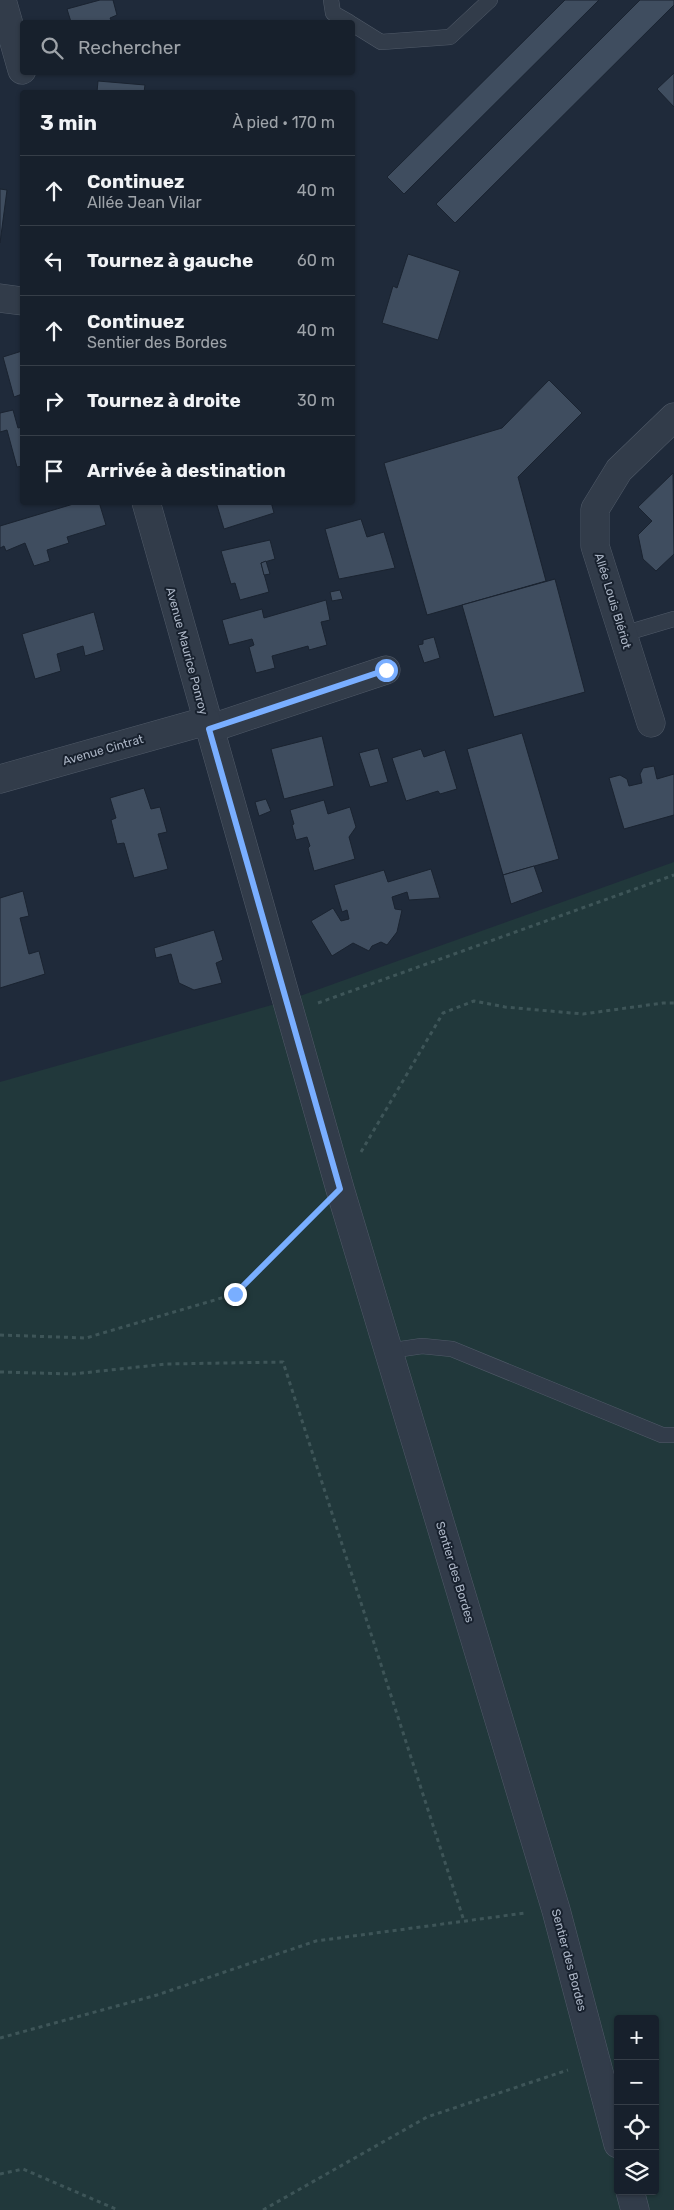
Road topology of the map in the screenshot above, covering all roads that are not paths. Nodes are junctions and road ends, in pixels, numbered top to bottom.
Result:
1 (2, 0) edge
2 (332, 0) edge
3 (490, 0) edge
4 (345, 20) edge
5 (355, 26) edge
6 (20, 61) edge
7 (24, 75) edge
8 (28, 90) edge
9 (0, 298) edge
10 (20, 301) edge
11 (674, 417) edge
12 (147, 505) edge
13 (674, 620) edge
14 (623, 634) junction
15 (386, 670) dead end
16 (651, 723) dead end
17 (208, 725) junction
18 (0, 779) edge
19 (287, 1007) joint
20 (388, 1350) junction
21 (674, 1434) edge
22 (614, 2129) edge
23 (631, 2195) edge
24 (635, 2210) edge

1 - 6 street
2 - 4 lane
3 - 5 lane
7 - 8 street
9 - 10 street
11 - 14 street, Allée Louis Blériot
12 - 17 street, Avenue Maurice Ponroy
13 - 14 lane
14 - 16 street, Allée Louis Blériot
15 - 17 street, Avenue Cintrat
17 - 18 street, Avenue Cintrat
17 - 19 street, Avenue Maurice Ponroy
19 - 20 street, Sentier des Bordes
20 - 21 lane
20 - 22 street, Sentier des Bordes
23 - 24 street

